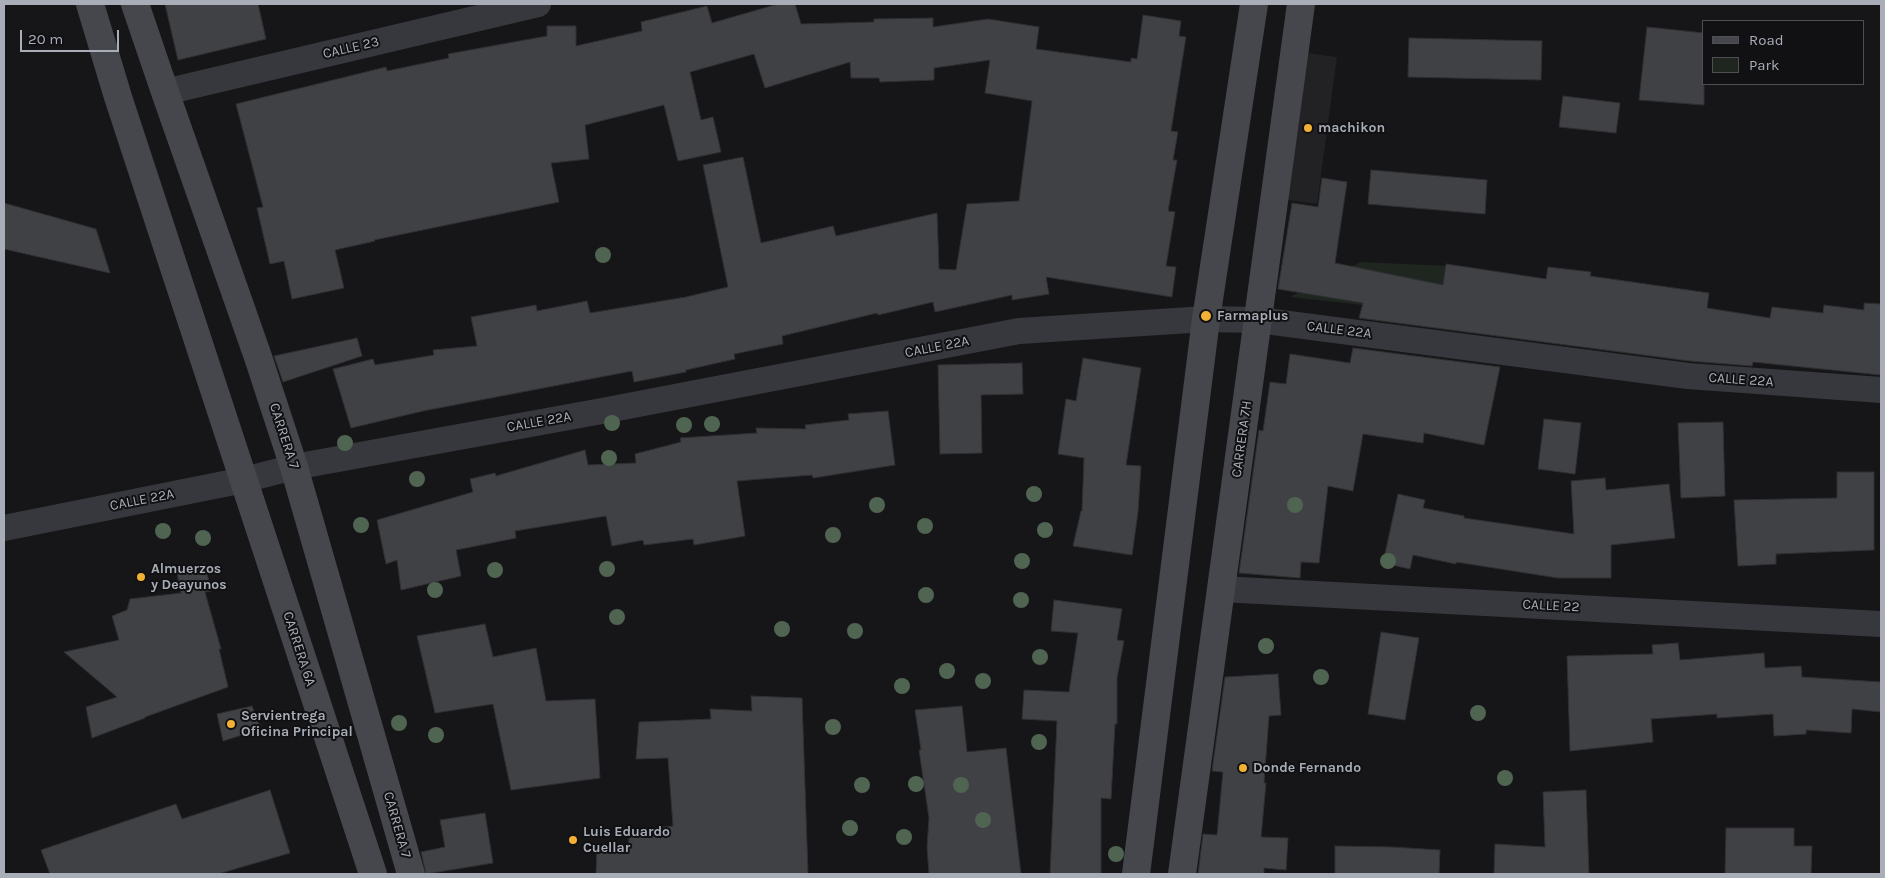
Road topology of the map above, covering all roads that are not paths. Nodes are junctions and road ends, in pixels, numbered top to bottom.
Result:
1 (90, 4) edge
2 (136, 4) edge
3 (538, 4) edge
4 (1254, 4) edge
5 (1301, 4) edge
6 (164, 92) junction
7 (1206, 319) junction
8 (1258, 320) junction
9 (1881, 390) edge
10 (294, 467) junction
11 (244, 480) junction
12 (4, 528) edge
13 (1221, 588) junction
14 (1881, 624) edge
15 (373, 874) edge
16 (411, 874) edge
17 (1136, 874) edge
18 (1182, 874) edge

1 - 11 main road
2 - 6 main road, CARRERA 7
3 - 6 street, CALLE 23
4 - 7 main road
5 - 8 main road, CARRERA 7H
6 - 10 main road, CARRERA 7
7 - 8 street, CALLE 22A
7 - 10 street, CALLE 22A
7 - 17 main road
8 - 9 street, CALLE 22A
8 - 13 main road, CARRERA 7H
10 - 11 street, CALLE 22A
10 - 16 main road, CARRERA 7
11 - 12 street, CALLE 22A
11 - 15 main road, CARRERA 6A
13 - 14 street, CALLE 22
13 - 18 main road, CARRERA 7H

